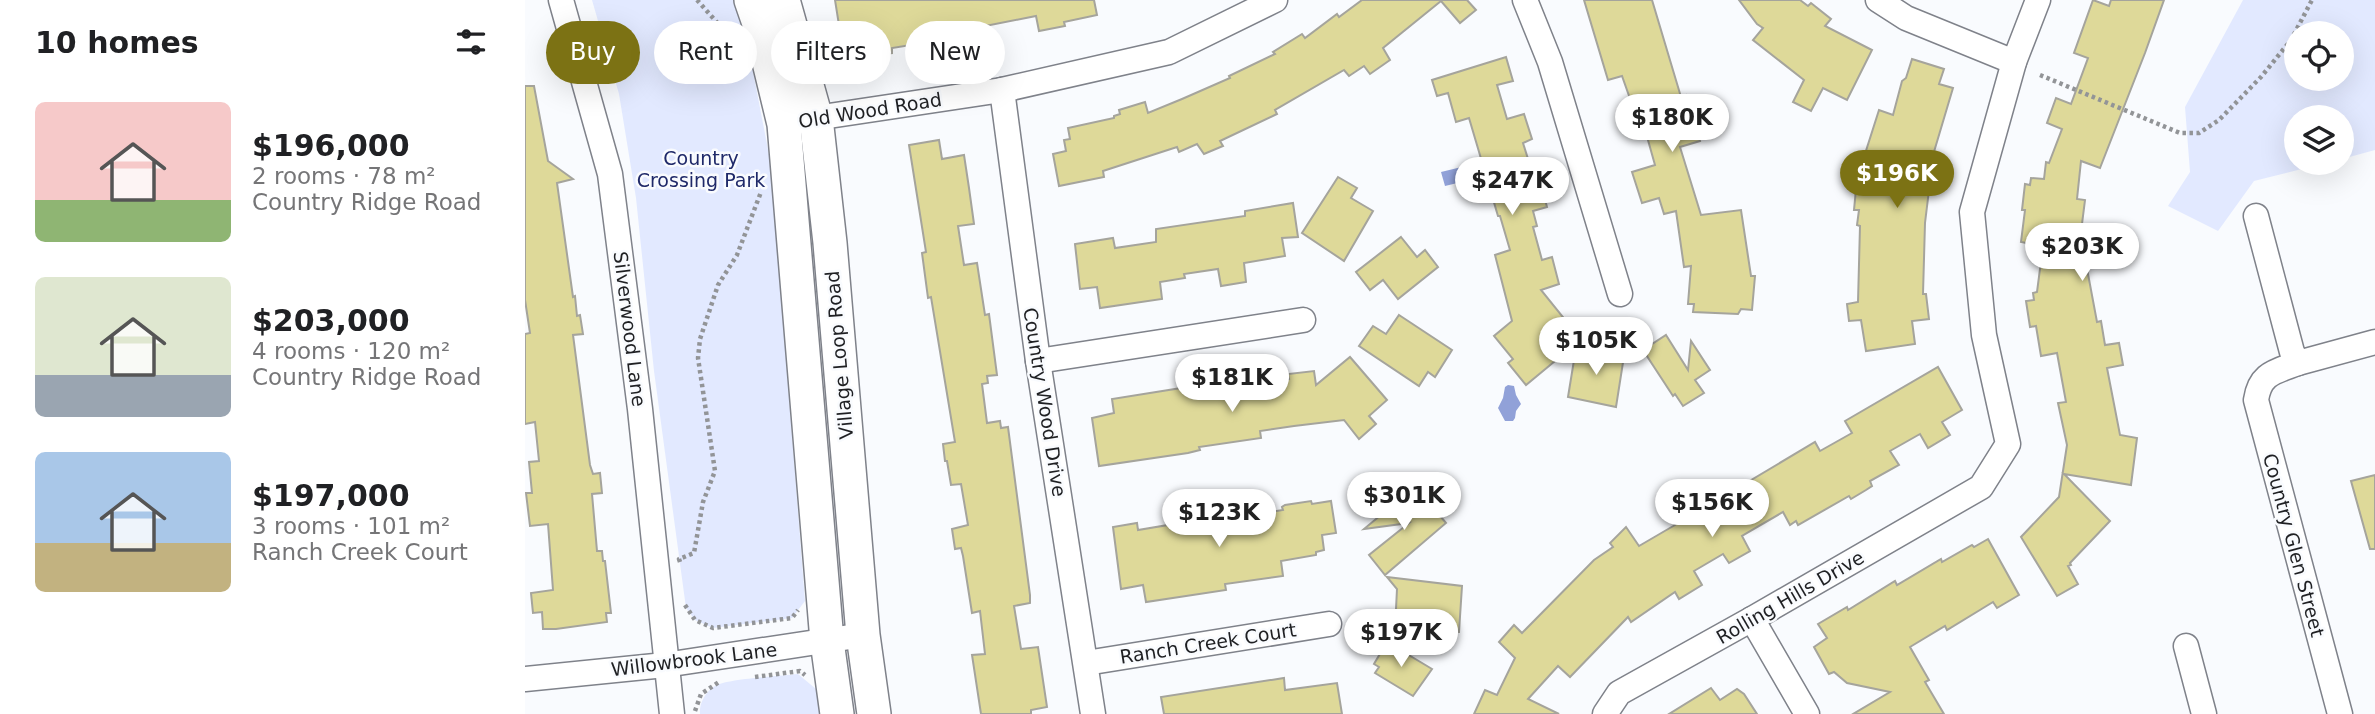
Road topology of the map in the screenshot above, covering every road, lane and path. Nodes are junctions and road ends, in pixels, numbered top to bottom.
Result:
1 (561, 0) edge
2 (697, 0) edge
3 (751, 0) edge
4 (783, 0) edge
5 (1275, 0) edge
6 (1525, 0) edge
7 (1878, 0) edge
8 (2038, 0) edge
9 (2312, 0) edge
10 (716, 21) edge
11 (2014, 62) junction
12 (2041, 75) dead end
13 (1002, 90) junction
14 (800, 121) junction
15 (762, 190) dead end
16 (2256, 216) dead end
17 (1620, 294) dead end
18 (1303, 320) dead end
19 (2375, 342) edge
20 (1038, 361) junction
21 (2298, 363) junction
22 (681, 571) dead end
23 (684, 596) dead end
24 (805, 601) dead end
25 (1752, 619) junction
26 (1329, 624) dead end
27 (863, 635) junction
28 (827, 641) junction
29 (2186, 646) dead end
30 (1086, 663) junction
31 (665, 665) junction
32 (525, 679) edge
33 (671, 714) edge
34 (837, 714) edge
35 (874, 714) edge
36 (1093, 714) edge
37 (1605, 714) edge
38 (1807, 714) edge
39 (2204, 714) edge
40 (2340, 714) edge

1 - 31 street, Silverwood Lane
2 - 10 path
3 - 14 main road, Village Loop Road
4 - 14 main road, Village Loop Road
5 - 13 street, Old Wood Road
6 - 17 street
7 - 11 street
8 - 11 street
9 - 12 path
11 - 25 street, Rolling Hills Drive
13 - 14 street, Old Wood Road
13 - 20 street, Country Wood Drive
14 - 27 main road, Village Loop Road
14 - 28 main road, Village Loop Road
15 - 22 path
16 - 21 street
18 - 20 street
19 - 21 street
20 - 30 street, Country Wood Drive
21 - 40 street, Country Glen Street
23 - 24 path
25 - 37 street, Rolling Hills Drive
25 - 38 street
26 - 30 street, Ranch Creek Court
27 - 28 street, Willowbrook Lane
27 - 35 main road, Village Loop Road
28 - 31 street, Willowbrook Lane
28 - 34 main road, Village Loop Road
29 - 39 street
30 - 36 street, Country Wood Drive
31 - 32 street, Willowbrook Lane
31 - 33 street, Silverwood Lane

